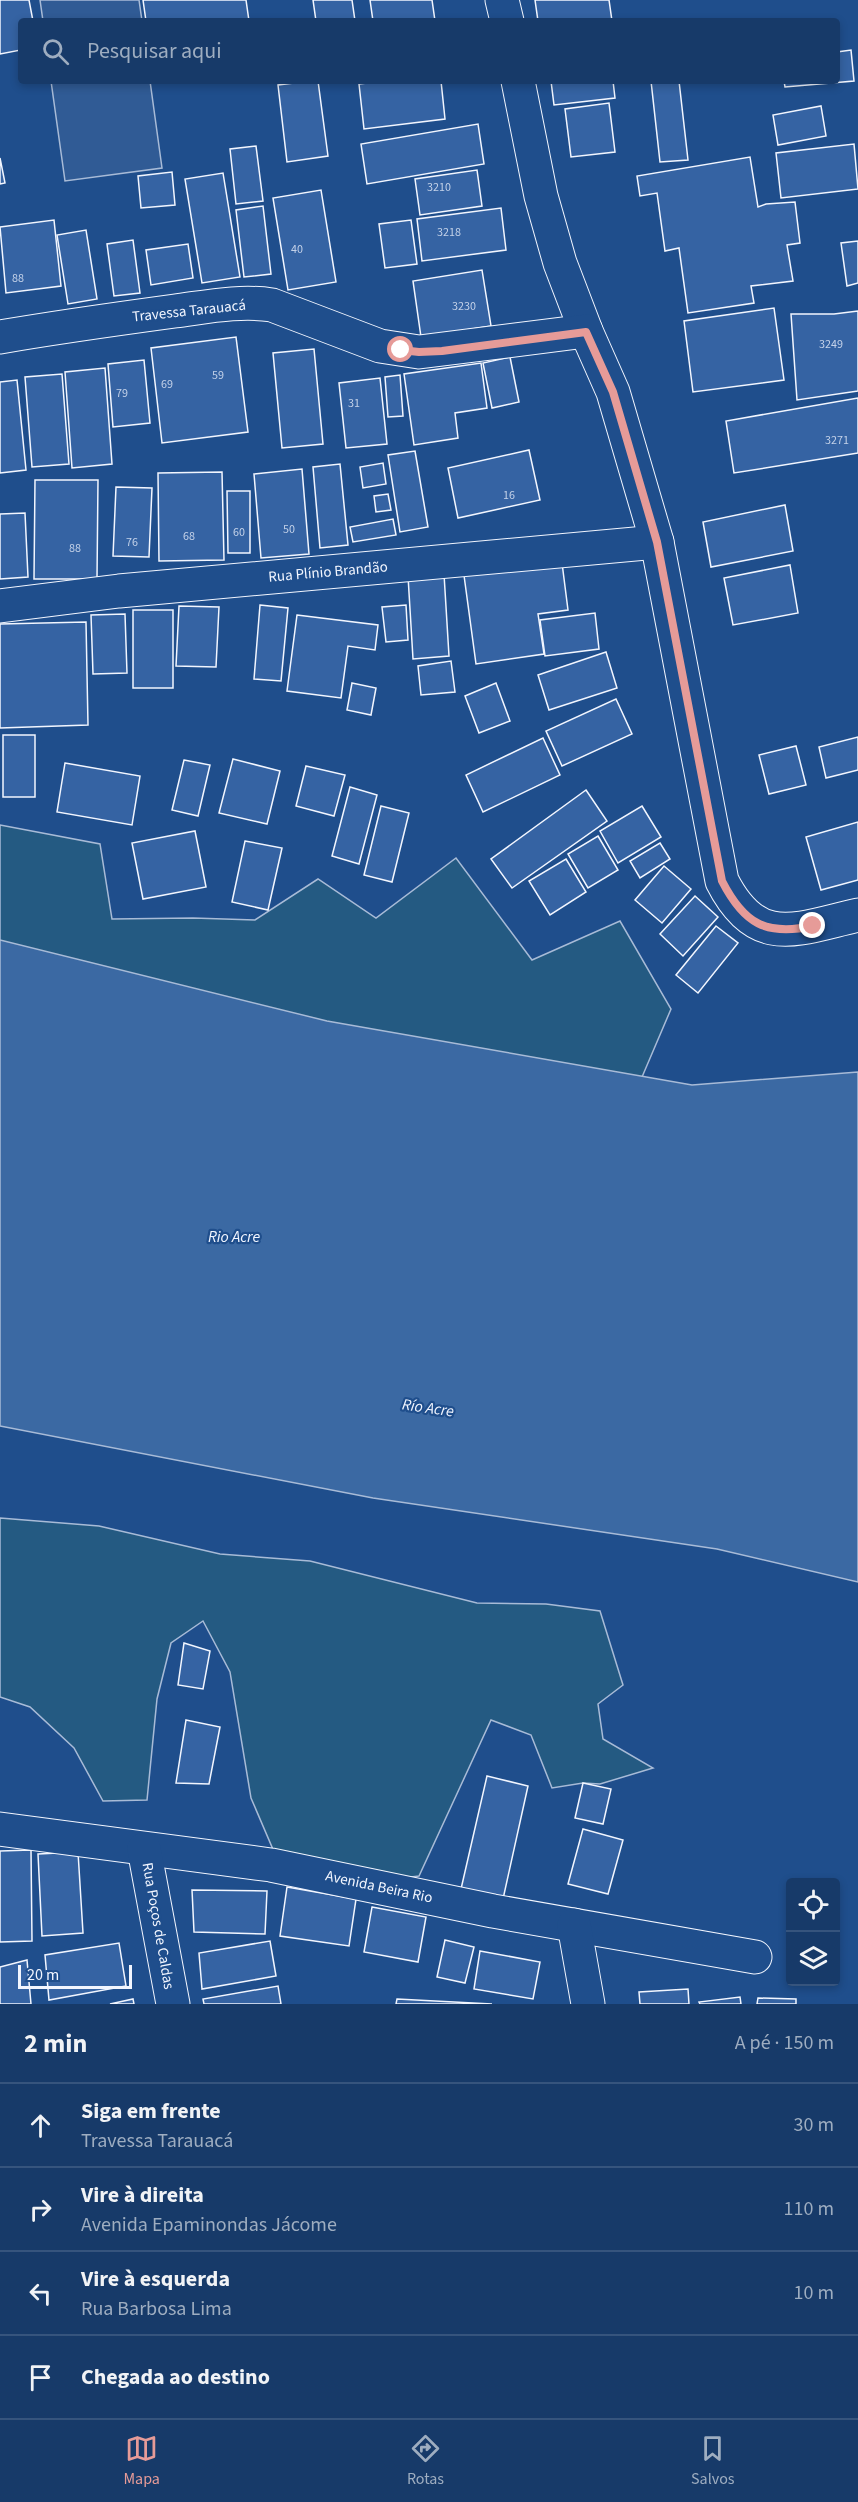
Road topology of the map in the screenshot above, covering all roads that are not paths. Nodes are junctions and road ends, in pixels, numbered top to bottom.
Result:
1 (502, 0) edge
2 (506, 18) edge
3 (519, 84) edge
4 (586, 332) junction
5 (0, 337) edge
6 (657, 542) junction
7 (0, 606) edge
8 (858, 915) edge
9 (0, 1829) edge
10 (144, 1849) junction
11 (574, 1924) junction
12 (755, 1957) dead end
13 (173, 2004) edge
14 (588, 2004) edge

1 - 2 street
3 - 4 street
4 - 5 street, Travessa Tarauacá
4 - 6 street
6 - 7 street, Rua Plínio Brandão
6 - 8 street
9 - 10 street, Avenida Beira Rio
10 - 11 street, Avenida Beira Rio
10 - 13 street, Rua Poços de Caldas
11 - 12 street, Avenida Beira Rio
11 - 14 street

